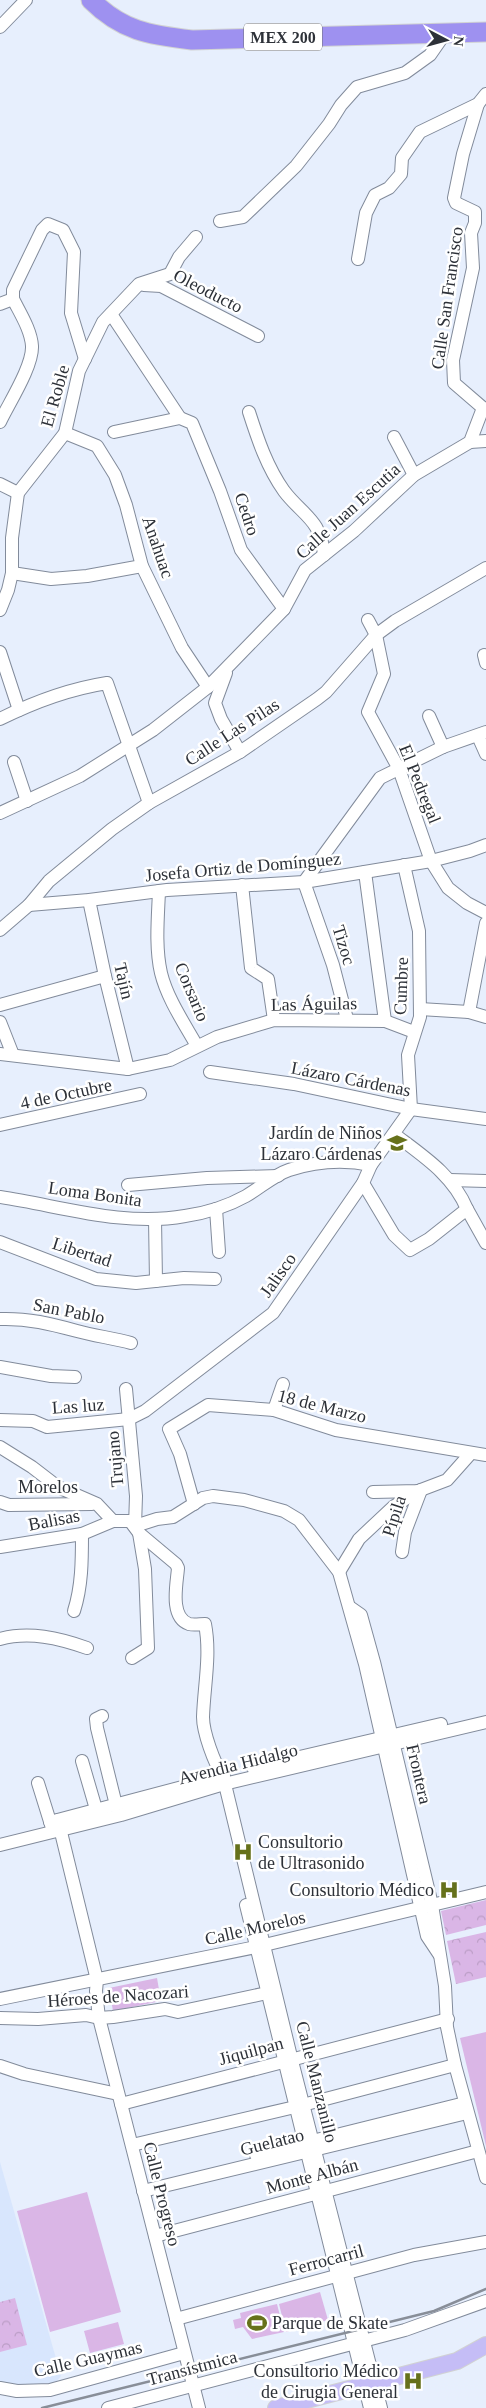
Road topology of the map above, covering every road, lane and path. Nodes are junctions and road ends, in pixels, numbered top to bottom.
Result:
1 (26, 0) edge
2 (90, 0) edge
3 (0, 27) edge
4 (446, 32) junction
5 (486, 32) edge
6 (486, 94) edge
7 (478, 104) junction
8 (220, 221) dead end
9 (196, 237) dead end
10 (358, 259) dead end
11 (140, 284) junction
12 (13, 300) junction
13 (0, 304) edge
14 (111, 314) junction
15 (258, 336) dead end
16 (85, 358) junction
17 (484, 408) edge
18 (249, 412) dead end
19 (180, 418) junction
20 (0, 422) edge
21 (114, 432) dead end
22 (65, 433) junction
23 (394, 438) dead end
24 (486, 441) edge
25 (470, 442) junction
26 (414, 475) junction
27 (0, 484) edge
28 (18, 493) junction
29 (324, 555) junction
30 (142, 566) junction
31 (486, 568) edge
32 (12, 573) junction
33 (284, 609) junction
34 (0, 610) edge
35 (368, 620) dead end
36 (376, 635) junction
37 (0, 652) edge
38 (228, 668) junction
39 (208, 687) junction
40 (19, 710) junction
41 (429, 716) dead end
42 (0, 719) edge
43 (482, 734) edge
44 (130, 745) junction
45 (443, 747) junction
46 (240, 752) junction
47 (486, 754) edge
48 (14, 762) dead end
49 (399, 768) junction
50 (27, 801) junction
51 (149, 803) junction
52 (0, 813) edge
53 (486, 845) edge
54 (431, 861) junction
55 (404, 865) junction
56 (365, 872) junction
57 (304, 882) junction
58 (242, 885) junction
59 (159, 891) junction
60 (89, 900) junction
61 (29, 905) junction
62 (486, 913) edge
63 (486, 923) edge
64 (0, 930) edge
65 (105, 976) junction
66 (0, 1006) edge
67 (420, 1009) junction
68 (469, 1012) junction
69 (486, 1017) edge
70 (347, 1019) junction
71 (274, 1020) junction
72 (385, 1021) junction
73 (0, 1022) edge
74 (414, 1032) junction
75 (192, 1048) junction
76 (6, 1054) edge
77 (128, 1069) junction
78 (210, 1072) dead end
79 (140, 1094) dead end
80 (411, 1109) junction
81 (486, 1119) edge
82 (0, 1125) edge
83 (394, 1134) junction
84 (372, 1165) junction
85 (278, 1176) junction
86 (450, 1180) junction
87 (486, 1181) edge
88 (363, 1183) junction
89 (128, 1184) dead end
90 (0, 1197) edge
91 (216, 1209) junction
92 (467, 1209) junction
93 (155, 1219) junction
94 (0, 1242) edge
95 (486, 1244) edge
96 (219, 1252) dead end
97 (216, 1279) dead end
98 (156, 1281) junction
99 (0, 1319) edge
100 (131, 1343) dead end
101 (0, 1367) edge
102 (75, 1377) dead end
103 (283, 1384) dead end
104 (126, 1389) dead end
105 (274, 1410) junction
106 (130, 1419) junction
107 (0, 1420) edge
108 (0, 1448) edge
109 (471, 1453) junction
110 (486, 1455) edge
111 (420, 1490) junction
112 (372, 1492) dead end
113 (0, 1502) edge
114 (97, 1504) junction
115 (194, 1504) junction
116 (113, 1521) junction
117 (137, 1530) junction
118 (82, 1534) junction
119 (0, 1548) edge
120 (402, 1552) dead end
121 (339, 1572) junction
122 (74, 1611) dead end
123 (0, 1639) edge
124 (87, 1648) dead end
125 (132, 1658) dead end
126 (486, 1714) edge
127 (102, 1716) dead end
128 (486, 1722) edge
129 (387, 1740) junction
130 (82, 1761) dead end
131 (219, 1778) junction
132 (38, 1783) dead end
133 (116, 1804) junction
134 (96, 1809) junction
135 (55, 1826) junction
136 (0, 1844) edge
137 (486, 1892) edge
138 (426, 1907) junction
139 (260, 1946) junction
140 (94, 1984) junction
141 (267, 1993) junction
142 (0, 1999) edge
143 (0, 2018) edge
144 (99, 2018) junction
145 (447, 2023) junction
146 (288, 2063) junction
147 (455, 2065) junction
148 (0, 2066) edge
149 (121, 2103) junction
150 (299, 2106) junction
151 (466, 2108) junction
152 (132, 2145) junction
153 (310, 2145) junction
154 (478, 2151) junction
155 (486, 2178) edge
156 (142, 2188) junction
157 (322, 2191) junction
158 (155, 2236) junction
159 (486, 2242) edge
160 (342, 2274) junction
161 (486, 2301) edge
162 (176, 2319) junction
163 (359, 2343) junction
164 (486, 2345) edge
165 (184, 2353) junction
166 (370, 2384) junction
167 (193, 2386) junction
168 (0, 2388) edge
169 (197, 2407) edge
170 (108, 2408) edge
171 (276, 2408) edge
172 (370, 2408) edge
173 (381, 2408) edge

1 - 3 street
2 - 4 highway, MEX 200
4 - 5 highway, MEX 200
4 - 8 street
6 - 7 street
7 - 10 street
7 - 17 street, Calle San Francisco
9 - 11 street
11 - 14 street, El Roble
11 - 15 street, Oleoducto
12 - 13 street
12 - 16 street
12 - 20 street
14 - 16 street, El Roble
14 - 19 street
16 - 22 street, El Roble
17 - 25 street
18 - 29 street
19 - 21 street
19 - 33 street, Cedro
22 - 28 street, El Roble
22 - 30 street, Anahuac
23 - 26 street
24 - 25 street, Calle Juan Escutia
25 - 26 street, Calle Juan Escutia
26 - 29 street, Calle Juan Escutia
27 - 28 street
28 - 32 street, El Roble
29 - 33 street, Calle Juan Escutia
30 - 32 street
30 - 39 street, Anahuac
31 - 36 street, Calle Las Pilas
32 - 34 street, El Roble
33 - 38 street, Calle Juan Escutia
35 - 36 street, El Pedregal
36 - 46 street, Calle Las Pilas
36 - 49 street, El Pedregal
37 - 40 street
38 - 39 street, Calle Juan Escutia
38 - 46 street
39 - 44 street, Calle Juan Escutia
40 - 42 street
40 - 44 street
41 - 45 street
43 - 45 street
43 - 47 street
44 - 50 street, Calle Juan Escutia
44 - 51 street
45 - 49 street
46 - 51 street, Calle Las Pilas
48 - 50 street
49 - 54 street, El Pedregal
49 - 57 street
50 - 52 street, Calle Juan Escutia
51 - 61 street, Calle Las Pilas
53 - 54 street, Josefa Ortiz de Domínguez
54 - 55 street, Josefa Ortiz de Domínguez
54 - 62 street, El Pedregal
55 - 56 street, Josefa Ortiz de Domínguez
55 - 67 street, Cumbre
56 - 57 street, Josefa Ortiz de Domínguez
56 - 72 street
57 - 58 street, Josefa Ortiz de Domínguez
57 - 70 street, Tizoc
58 - 59 street, Josefa Ortiz de Domínguez
58 - 71 street
59 - 60 street, Josefa Ortiz de Domínguez
59 - 75 street, Corsario
60 - 61 street, Josefa Ortiz de Domínguez
60 - 65 street, Tajín
61 - 64 street, Calle Las Pilas
63 - 68 street
65 - 66 street
65 - 77 street, Tajín
67 - 68 street
67 - 74 street, Cumbre
68 - 69 street
70 - 71 street, Las Águilas
70 - 72 street, Las Águilas
71 - 75 street, Las Águilas
72 - 74 street, Las Águilas
73 - 76 street
74 - 80 street, Cumbre
75 - 77 street
76 - 77 street
78 - 80 street, Lázaro Cárdenas
79 - 82 street, 4 de Octubre
80 - 81 street, Lázaro Cárdenas
80 - 83 street, Jalisco
83 - 84 street, Jalisco
83 - 86 street
84 - 85 street
84 - 88 street, Jalisco
85 - 89 street
85 - 91 street, Loma Bonita
86 - 87 street
86 - 92 street
88 - 92 street
88 - 106 street, Jalisco
90 - 93 street, Loma Bonita
91 - 93 street, Loma Bonita
91 - 96 street
92 - 95 street
93 - 98 street
94 - 98 street, Libertad
97 - 98 street, Libertad
99 - 100 street, San Pablo
101 - 102 street
103 - 105 street
104 - 106 street, Trujano
105 - 109 street, 18 de Marzo
105 - 115 street, 18 de Marzo
106 - 107 street, Las luz
106 - 117 street, Trujano
108 - 114 street
109 - 110 street, 18 de Marzo
109 - 111 street
111 - 112 street
111 - 120 street, Pípila
111 - 121 street
113 - 114 street, Morelos
114 - 116 street
115 - 117 street, Frontera
115 - 121 street, Frontera
116 - 117 street
116 - 118 street, Balisas
117 - 125 street, Trujano
117 - 131 street, Calle Manzanillo
118 - 119 street, Balisas
118 - 122 street
121 - 129 street, Frontera
123 - 124 street
126 - 129 street, Avendia Hidalgo
127 - 133 street
128 - 129 street, Avendia Hidalgo
129 - 131 street, Avendia Hidalgo
129 - 138 street, Frontera
130 - 134 street
131 - 133 street, Avendia Hidalgo
131 - 135 street, Avendia Hidalgo
131 - 139 street, Calle Manzanillo
132 - 135 street, Calle Progreso
133 - 134 street, Avendia Hidalgo
134 - 135 street, Avendia Hidalgo
135 - 136 street, Avendia Hidalgo
135 - 140 street, Calle Progreso
137 - 138 street, Calle Morelos
138 - 139 street, Calle Morelos
138 - 145 street, Frontera
139 - 140 street, Calle Morelos
139 - 141 street, Calle Manzanillo
139 - 146 street, Calle Manzanillo
140 - 142 street, Calle Morelos
140 - 144 street, Calle Progreso
141 - 144 street, Héroes de Nacozari
141 - 146 street, Calle Manzanillo
143 - 144 street, Héroes de Nacozari
144 - 149 street, Calle Progreso
145 - 146 street, Jiquilpan
145 - 147 street, Frontera
146 - 149 street, Jiquilpan
146 - 150 street, Calle Manzanillo
147 - 150 street
147 - 151 street, Frontera
148 - 149 street
149 - 152 street, Calle Progreso
150 - 152 street
150 - 153 street, Calle Manzanillo
151 - 153 street, Guelatao
151 - 154 street, Frontera
152 - 156 street, Calle Progreso
153 - 156 street, Guelatao
153 - 157 street, Calle Manzanillo
154 - 155 street, Frontera
154 - 157 street, Monte Albán
156 - 158 street, Calle Progreso
157 - 158 street, Monte Albán
157 - 160 street, Calle Manzanillo
158 - 162 street, Calle Progreso
159 - 160 street, Ferrocarril
160 - 162 street, Ferrocarril
160 - 163 street, Calle Manzanillo
161 - 163 street, Transístmica
162 - 165 street, Calle Progreso
163 - 166 street, Calle Manzanillo
163 - 167 street, Transístmica
164 - 166 main road
165 - 167 street, Calle Progreso
165 - 168 street, Calle Guaymas
166 - 171 main road
166 - 172 street, Calle Manzanillo
166 - 173 street, Calle Manzanillo
167 - 169 street, Calle Progreso
167 - 170 street, Transístmica

